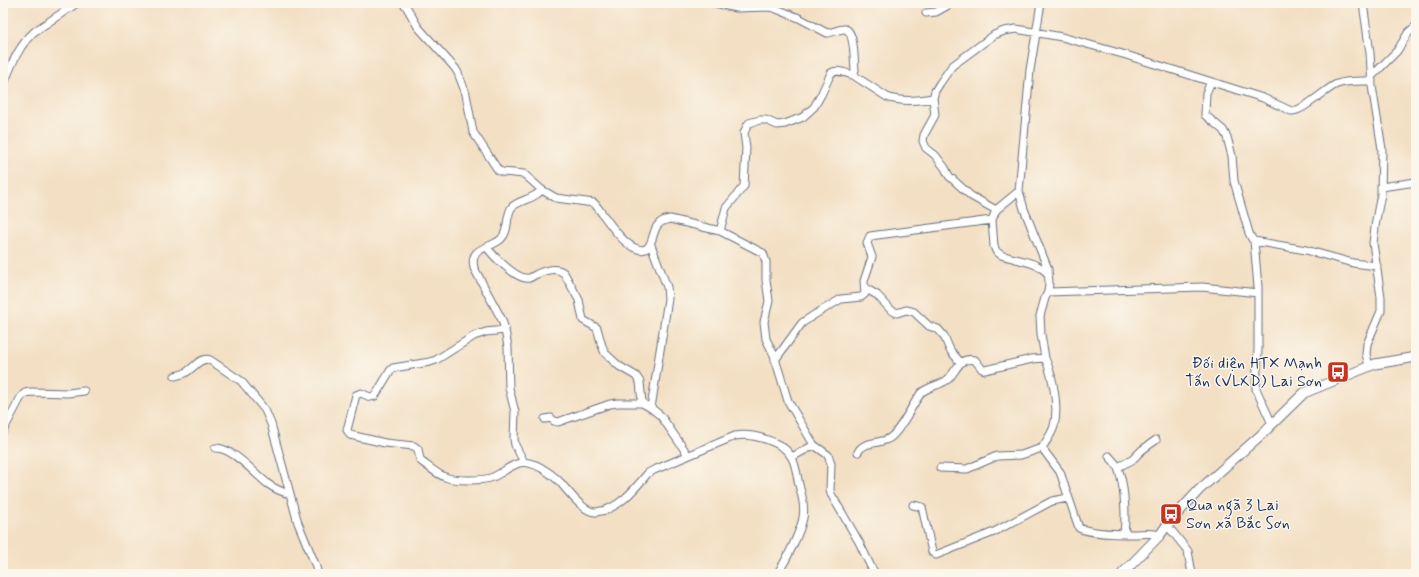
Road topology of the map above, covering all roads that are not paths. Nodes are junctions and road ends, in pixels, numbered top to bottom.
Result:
1 (77, 3) edge
2 (403, 3) edge
3 (715, 3) edge
4 (952, 3) edge
5 (1040, 3) edge
6 (1364, 3) edge
7 (926, 13) dead end
8 (1416, 26) edge
9 (1036, 32) junction
10 (853, 75) junction
11 (1372, 78) junction
12 (1211, 82) junction
13 (3, 86) edge
14 (933, 98) junction
15 (1416, 182) edge
16 (1381, 187) junction
17 (542, 190) junction
18 (1019, 191) junction
19 (996, 210) junction
20 (992, 220) junction
21 (720, 231) junction
22 (1254, 241) junction
23 (651, 245) junction
24 (487, 247) junction
25 (1377, 266) junction
26 (1048, 274) junction
27 (865, 288) junction
28 (1048, 292) junction
29 (1258, 293) junction
30 (505, 330) junction
31 (1416, 357) edge
32 (1045, 358) junction
33 (775, 360) junction
34 (960, 362) junction
35 (1369, 366) junction
36 (175, 376) dead end
37 (84, 391) dead end
38 (642, 403) junction
39 (651, 408) junction
40 (545, 419) dead end
41 (1272, 424) junction
42 (3, 431) edge
43 (1156, 440) dead end
44 (814, 445) junction
45 (215, 448) dead end
46 (1042, 448) junction
47 (858, 452) dead end
48 (688, 455) junction
49 (1109, 456) dead end
50 (792, 457) junction
51 (524, 462) junction
52 (1118, 467) junction
53 (940, 468) dead end
54 (290, 494) junction
55 (1068, 498) junction
56 (913, 505) dead end
57 (1167, 525) junction
58 (1124, 534) junction
59 (1160, 535) junction
60 (318, 574) edge
61 (777, 574) edge
62 (876, 574) edge
63 (1122, 574) edge
64 (1192, 574) edge

1 - 13 street
2 - 17 street
3 - 10 street
4 - 7 street
5 - 9 street
6 - 11 street
8 - 11 street
9 - 12 street
9 - 14 street
9 - 18 street
10 - 14 street
10 - 21 street
11 - 12 street
11 - 16 street
12 - 22 street
14 - 19 street
15 - 16 street
16 - 25 street
17 - 23 street
17 - 24 street
18 - 19 street
18 - 26 street
19 - 20 street
20 - 26 street
20 - 27 street
21 - 23 street
21 - 33 street
22 - 25 street
22 - 29 street
23 - 39 street
24 - 30 street
24 - 38 street
25 - 35 street
26 - 28 street
27 - 33 street
27 - 34 street
28 - 29 street
28 - 32 street
29 - 41 street
30 - 51 street
30 - 51 street
31 - 35 street
32 - 34 street
32 - 46 street
33 - 44 street
34 - 47 street
35 - 41 street
36 - 54 street
37 - 42 street
38 - 39 street
38 - 40 street
39 - 48 street
41 - 57 street
43 - 52 street
44 - 50 street
44 - 62 street
45 - 54 street
46 - 53 street
46 - 55 street
48 - 50 street
48 - 51 street
49 - 52 street
50 - 61 street
52 - 58 street
54 - 60 street
55 - 56 street
55 - 58 street
57 - 59 street
57 - 64 street
58 - 59 street
59 - 63 street

